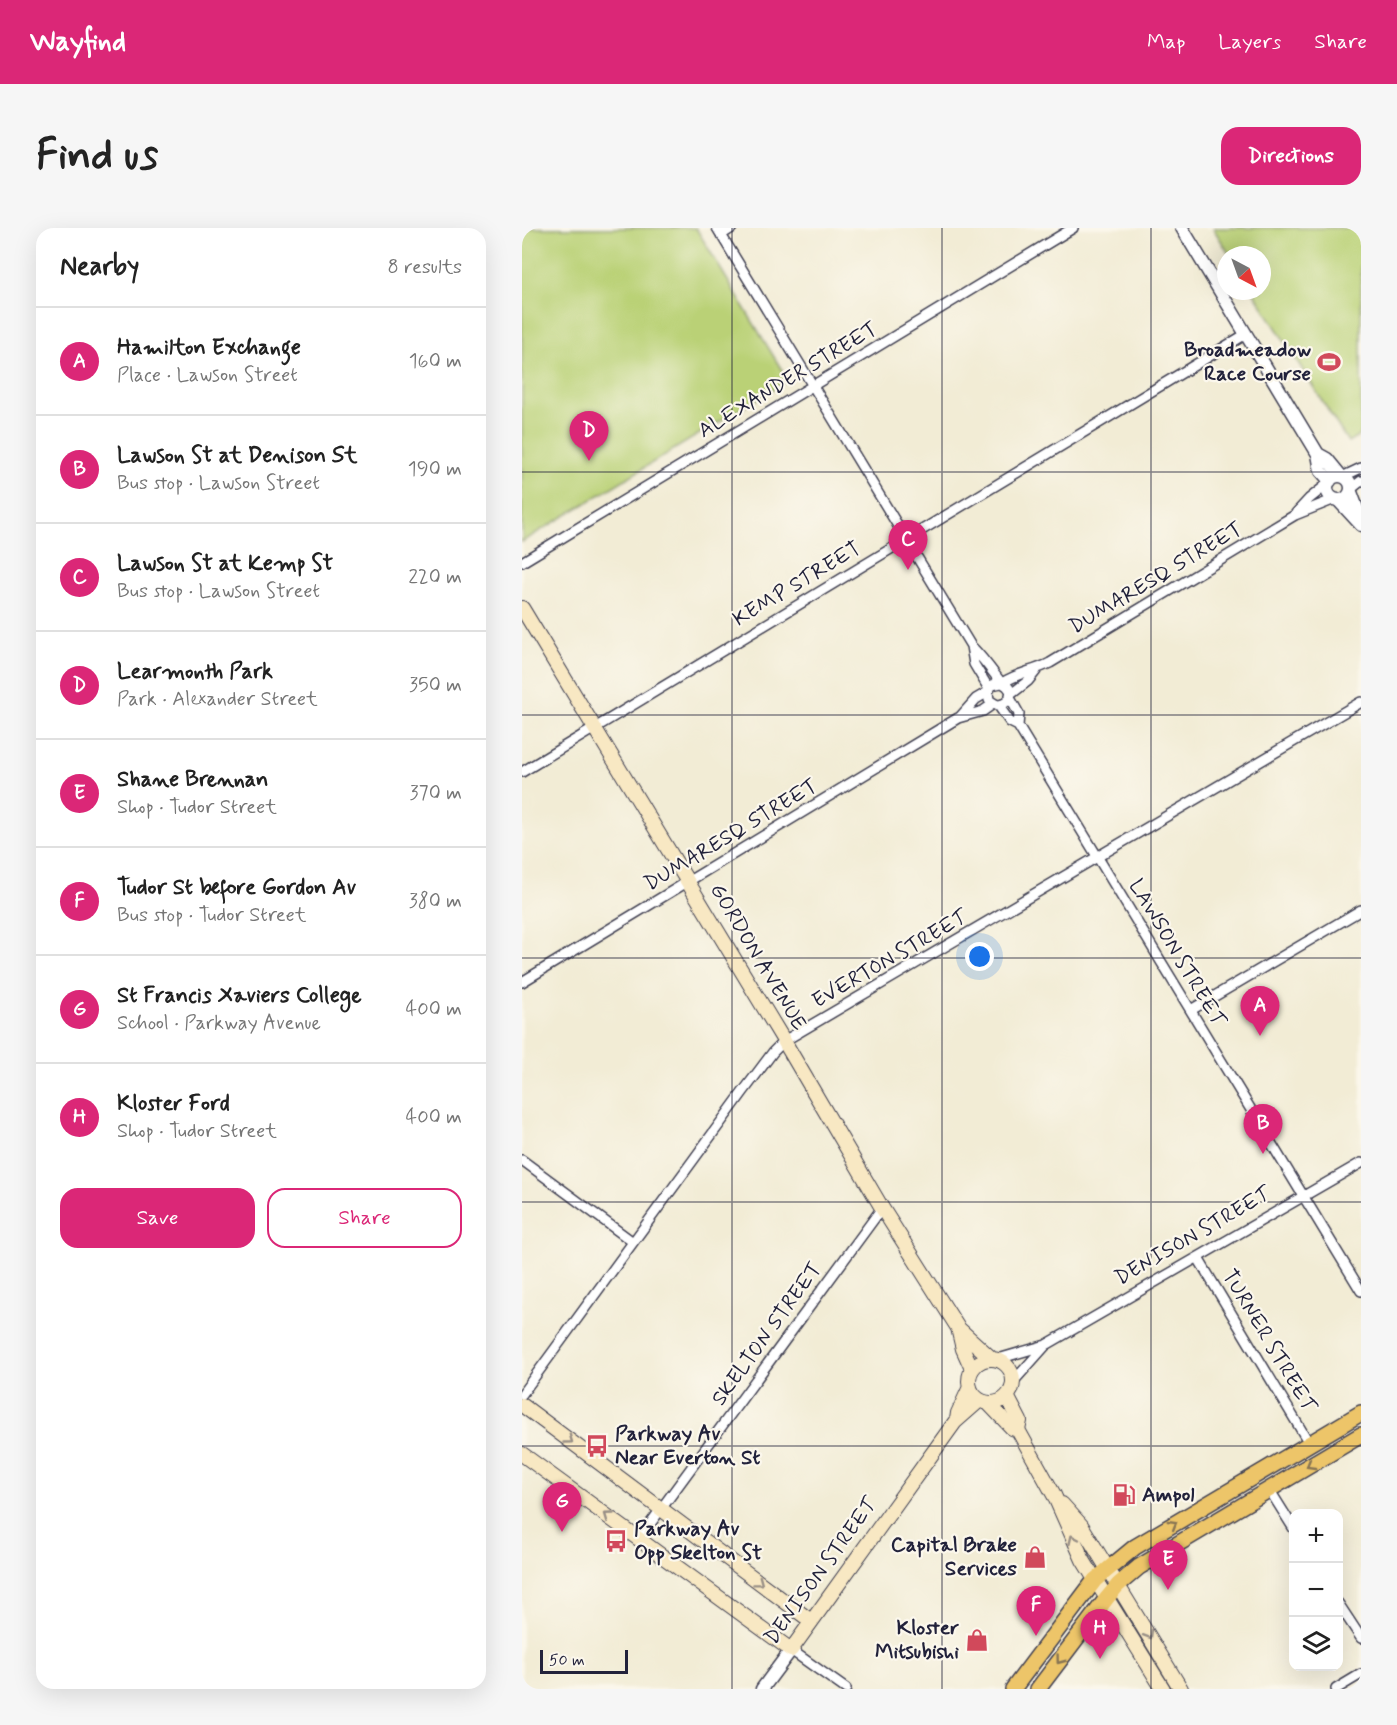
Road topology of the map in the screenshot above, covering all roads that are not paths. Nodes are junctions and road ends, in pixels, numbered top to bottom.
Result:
1 (732, 228) edge
2 (1073, 228) edge
3 (1182, 228) edge
4 (719, 232) edge
5 (1246, 334) junction
6 (812, 386) junction
7 (1361, 468) edge
8 (1335, 479) junction
9 (1354, 487) edge
10 (1337, 500) junction
11 (1295, 515) junction
12 (1361, 519) edge
13 (1361, 525) edge
14 (905, 539) junction
15 (522, 562) edge
16 (522, 608) edge
17 (971, 646) junction
18 (1035, 670) junction
19 (1002, 683) junction
20 (988, 691) junction
21 (1010, 696) junction
22 (1361, 702) edge
23 (996, 705) junction
24 (958, 718) junction
25 (1018, 726) junction
26 (594, 729) junction
27 (522, 772) edge
28 (1098, 858) junction
29 (688, 882) junction
30 (1361, 910) edge
31 (522, 982) edge
32 (1191, 1010) junction
33 (784, 1041) junction
34 (522, 1160) edge
35 (1361, 1163) edge
36 (1304, 1197) junction
37 (882, 1208) junction
38 (633, 1242) junction
39 (1198, 1258) junction
40 (1361, 1291) edge
41 (958, 1328) junction
42 (1046, 1345) junction
43 (994, 1359) junction
44 (972, 1369) junction
45 (1013, 1382) junction
46 (970, 1387) junction
47 (522, 1394) edge
48 (1007, 1396) junction
49 (984, 1401) junction
50 (522, 1405) edge
51 (1361, 1413) edge
52 (957, 1420) junction
53 (1018, 1430) junction
54 (1361, 1435) edge
55 (1309, 1443) junction
56 (522, 1454) edge
57 (1269, 1489) junction
58 (1054, 1495) junction
59 (661, 1508) junction
60 (1289, 1522) edge
61 (639, 1539) junction
62 (1108, 1569) junction
63 (1095, 1580) junction
64 (1118, 1585) junction
65 (1107, 1598) junction
66 (1343, 1611) edge
67 (811, 1621) junction
68 (1361, 1638) edge
69 (790, 1650) junction
70 (1361, 1674) edge
71 (762, 1689) edge
72 (846, 1689) edge
73 (1013, 1689) edge
74 (1038, 1689) edge
75 (1163, 1689) edge
76 (1181, 1689) edge
77 (1336, 1689) edge

1 - 4 street
2 - 6 street, ALEXANDER STREET
3 - 5 street
4 - 6 street
5 - 8 street
5 - 14 street, KEMP STREET
6 - 14 street
6 - 15 street, ALEXANDER STREET
7 - 8 street, DUMARESQ STREET
8 - 9 street
8 - 10 street
8 - 11 street, DUMARESQ STREET
9 - 10 street
9 - 12 street
10 - 11 street, DUMARESQ STREET
10 - 13 street
11 - 18 street, DUMARESQ STREET
14 - 17 street
14 - 26 street, KEMP STREET
16 - 26 main road, GORDON AVENUE
17 - 19 street
17 - 20 street
18 - 19 street, DUMARESQ STREET
18 - 21 street, DUMARESQ STREET
19 - 20 street
19 - 21 street
20 - 23 street
20 - 24 street, DUMARESQ STREET
21 - 23 street
21 - 25 street, LAWSON STREET
22 - 28 street, EVERTON STREET
23 - 24 street, DUMARESQ STREET
23 - 25 street, LAWSON STREET
24 - 29 street, DUMARESQ STREET
25 - 28 street, LAWSON STREET
26 - 27 street, KEMP STREET
26 - 29 main road, GORDON AVENUE
28 - 32 street, LAWSON STREET
28 - 33 street, EVERTON STREET
29 - 31 street, DUMARESQ STREET
29 - 33 main road, GORDON AVENUE
30 - 32 street
32 - 36 street, LAWSON STREET
33 - 37 main road, GORDON AVENUE
33 - 38 street, EVERTON STREET
34 - 38 street
35 - 36 street, DENISON STREET
36 - 39 street, DENISON STREET
36 - 40 street, LAWSON STREET
37 - 41 main road, GORDON AVENUE
37 - 59 street, SKELTON STREET
38 - 47 street, EVERTON STREET
39 - 42 street, DENISON STREET
39 - 55 street, TURNER STREET
41 - 43 main road, GORDON AVENUE
41 - 44 main road, GORDON AVENUE
42 - 43 street, DENISON STREET
42 - 45 street, DENISON STREET
43 - 44 main road
43 - 45 main road
44 - 46 main road
45 - 48 main road
46 - 49 main road
46 - 52 main road, DENISON STREET
48 - 49 main road
48 - 53 main road
49 - 52 main road, DENISON STREET
49 - 53 main road
50 -> 59 main road
51 - 55 main road
52 - 67 main road, DENISON STREET
53 - 58 main road
54 -> 57 main road
62 -> 55 main road
61 -> 56 main road
57 - 60 street
57 - 64 main road
58 - 62 main road
63 -> 58 main road
59 - 61 street, SKELTON STREET
59 -> 67 main road
61 - 69 main road
62 - 63 main road
62 - 64 main road
63 - 65 main road
63 - 73 main road
64 - 65 main road
64 -> 76 main road
65 -> 74 main road
65 - 75 main road
66 - 68 street
67 - 69 main road, DENISON STREET
69 - 71 street, DENISON STREET
69 - 72 street
70 - 77 street

